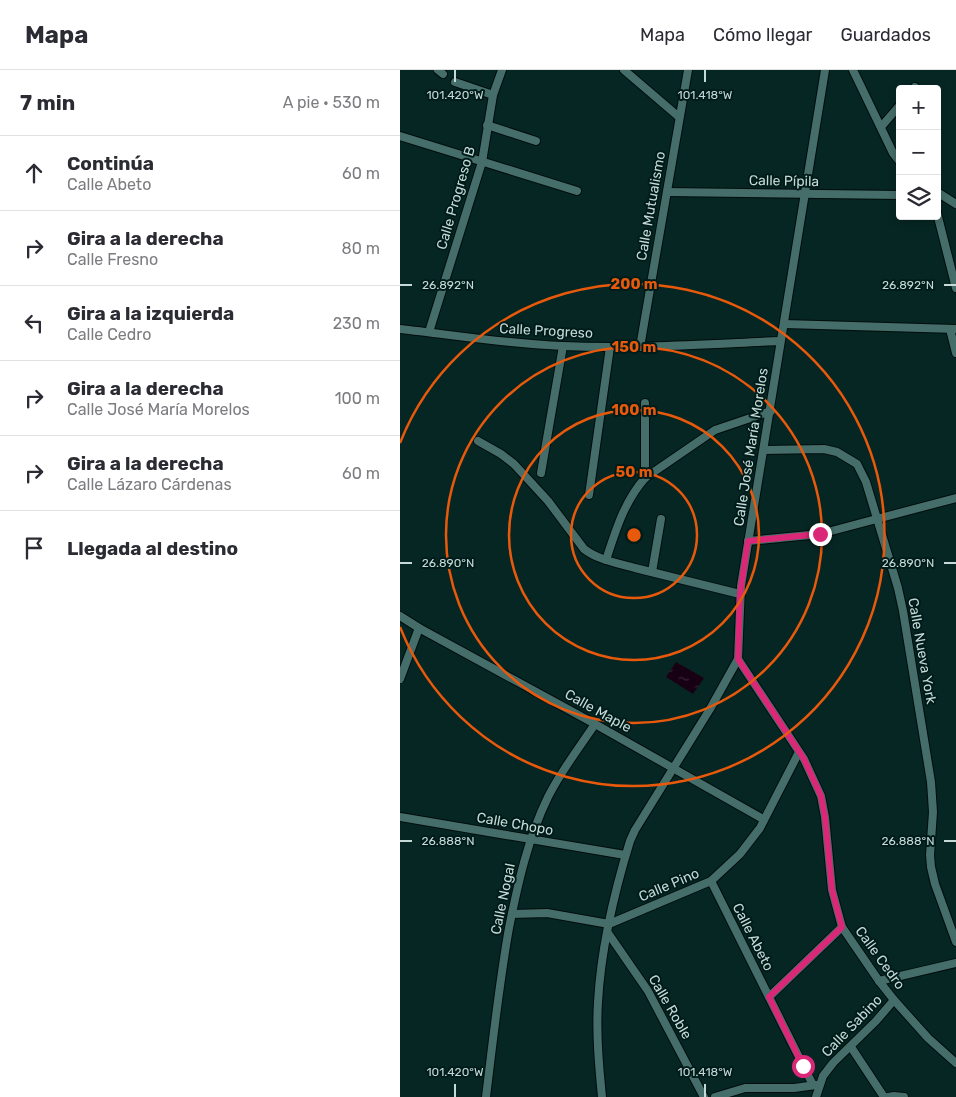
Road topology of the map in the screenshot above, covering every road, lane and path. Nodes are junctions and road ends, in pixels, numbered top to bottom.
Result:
1 (502, 70) edge
2 (624, 70) edge
3 (688, 70) edge
4 (825, 70) edge
5 (853, 70) edge
6 (455, 82) dead end
7 (494, 95) junction
8 (896, 110) edge
9 (679, 117) junction
10 (488, 125) junction
11 (881, 127) junction
12 (400, 136) edge
13 (536, 141) dead end
14 (896, 157) edge
15 (482, 162) junction
16 (577, 191) dead end
17 (667, 192) junction
18 (806, 193) junction
19 (896, 195) edge
20 (941, 195) edge
21 (956, 204) edge
22 (939, 220) edge
23 (956, 288) edge
24 (784, 324) junction
25 (400, 328) edge
26 (953, 329) edge
27 (429, 332) junction
28 (780, 341) junction
29 (563, 346) junction
30 (610, 347) junction
31 (640, 347) junction
32 (956, 353) edge
33 (645, 403) dead end
34 (771, 411) junction
35 (478, 441) dead end
36 (764, 450) junction
37 (541, 473) dead end
38 (645, 478) junction
39 (589, 495) dead end
40 (956, 498) edge
41 (661, 519) dead end
42 (878, 519) junction
43 (748, 541) junction
44 (606, 560) junction
45 (652, 572) junction
46 (740, 594) junction
47 (400, 616) edge
48 (419, 628) junction
49 (738, 659) junction
50 (400, 679) edge
51 (595, 724) junction
52 (799, 752) junction
53 (674, 768) junction
54 (400, 817) edge
55 (763, 819) junction
56 (530, 840) junction
57 (625, 855) junction
58 (710, 881) junction
59 (512, 914) junction
60 (609, 924) junction
61 (842, 927) junction
62 (608, 933) junction
63 (956, 942) edge
64 (956, 963) edge
65 (878, 981) junction
66 (769, 997) junction
67 (894, 1000) junction
68 (851, 1047) junction
69 (956, 1063) edge
70 (816, 1085) junction
71 (486, 1097) edge
72 (602, 1097) edge
73 (704, 1097) edge
74 (715, 1097) edge
75 (816, 1097) edge
76 (884, 1097) edge
77 (888, 1097) edge
78 (904, 1097) edge

1 - 7 street, Calle Progreso B
2 - 9 street
3 - 9 street, Calle Mutualismo
4 - 18 street, Calle José María Morelos
5 - 11 street
6 - 7 street
7 - 10 street, Calle Progreso B
8 - 11 street
9 - 17 street, Calle Mutualismo
10 - 13 street
10 - 15 street, Calle Progreso B
11 - 14 street
12 - 15 street
15 - 16 street
15 - 27 street, Calle Progreso B
17 - 18 street, Calle Pípila
17 - 31 street, Calle Mutualismo
18 - 19 street, Calle Pípila
18 - 24 street, Calle José María Morelos
20 - 21 street
22 - 23 street
24 - 26 street
24 - 28 street, Calle José María Morelos
25 - 27 street, Calle Progreso
26 - 32 street
27 - 29 street, Calle Progreso
28 - 31 street, Calle Progreso
28 - 34 street, Calle José María Morelos
29 - 30 street, Calle Progreso
29 - 37 street
30 - 31 street, Calle Progreso
30 - 39 street
33 - 38 street
34 - 36 street, Calle José María Morelos
34 - 38 street
35 - 44 street
36 - 42 street, Calle Nueva York
36 - 43 street, Calle José María Morelos
38 - 44 street
40 - 42 street
41 - 45 street
42 - 43 street
42 - 63 street, Calle Nueva York
43 - 46 street, Calle José María Morelos
44 - 45 street
45 - 46 street
46 - 49 street, Calle José María Morelos
47 - 48 street, Calle Maple
48 - 50 street
48 - 51 street, Calle Maple
49 - 52 street, Calle Cedro
49 - 53 street, Calle José María Morelos
51 - 53 street, Calle Maple
51 - 56 street, Calle Nogal
52 - 55 street, Calle Pino
52 - 61 street, Calle Cedro
53 - 55 street, Calle Maple
53 - 57 street, Calle José María Morelos
54 - 56 street, Calle Chopo
55 - 58 street, Calle Pino
56 - 57 street, Calle Chopo
56 - 59 street, Calle Nogal
57 - 60 street, Calle José María Morelos
58 - 60 street, Calle Pino
58 - 66 street, Calle Abeto
59 - 60 street
59 - 71 street, Calle Nogal
60 - 62 street, Calle José María Morelos
61 - 65 street, Calle Cedro
61 - 66 street
62 - 72 street, Calle José María Morelos
62 - 73 street, Calle Roble
64 - 65 street
65 - 67 street, Calle Cedro
66 - 70 street, Calle Abeto
67 - 68 street, Calle Sabino
67 - 69 street, Calle Cedro
68 - 70 street, Calle Sabino
68 - 76 street
70 - 74 street
70 - 75 street, Calle Sabino
77 - 78 street

